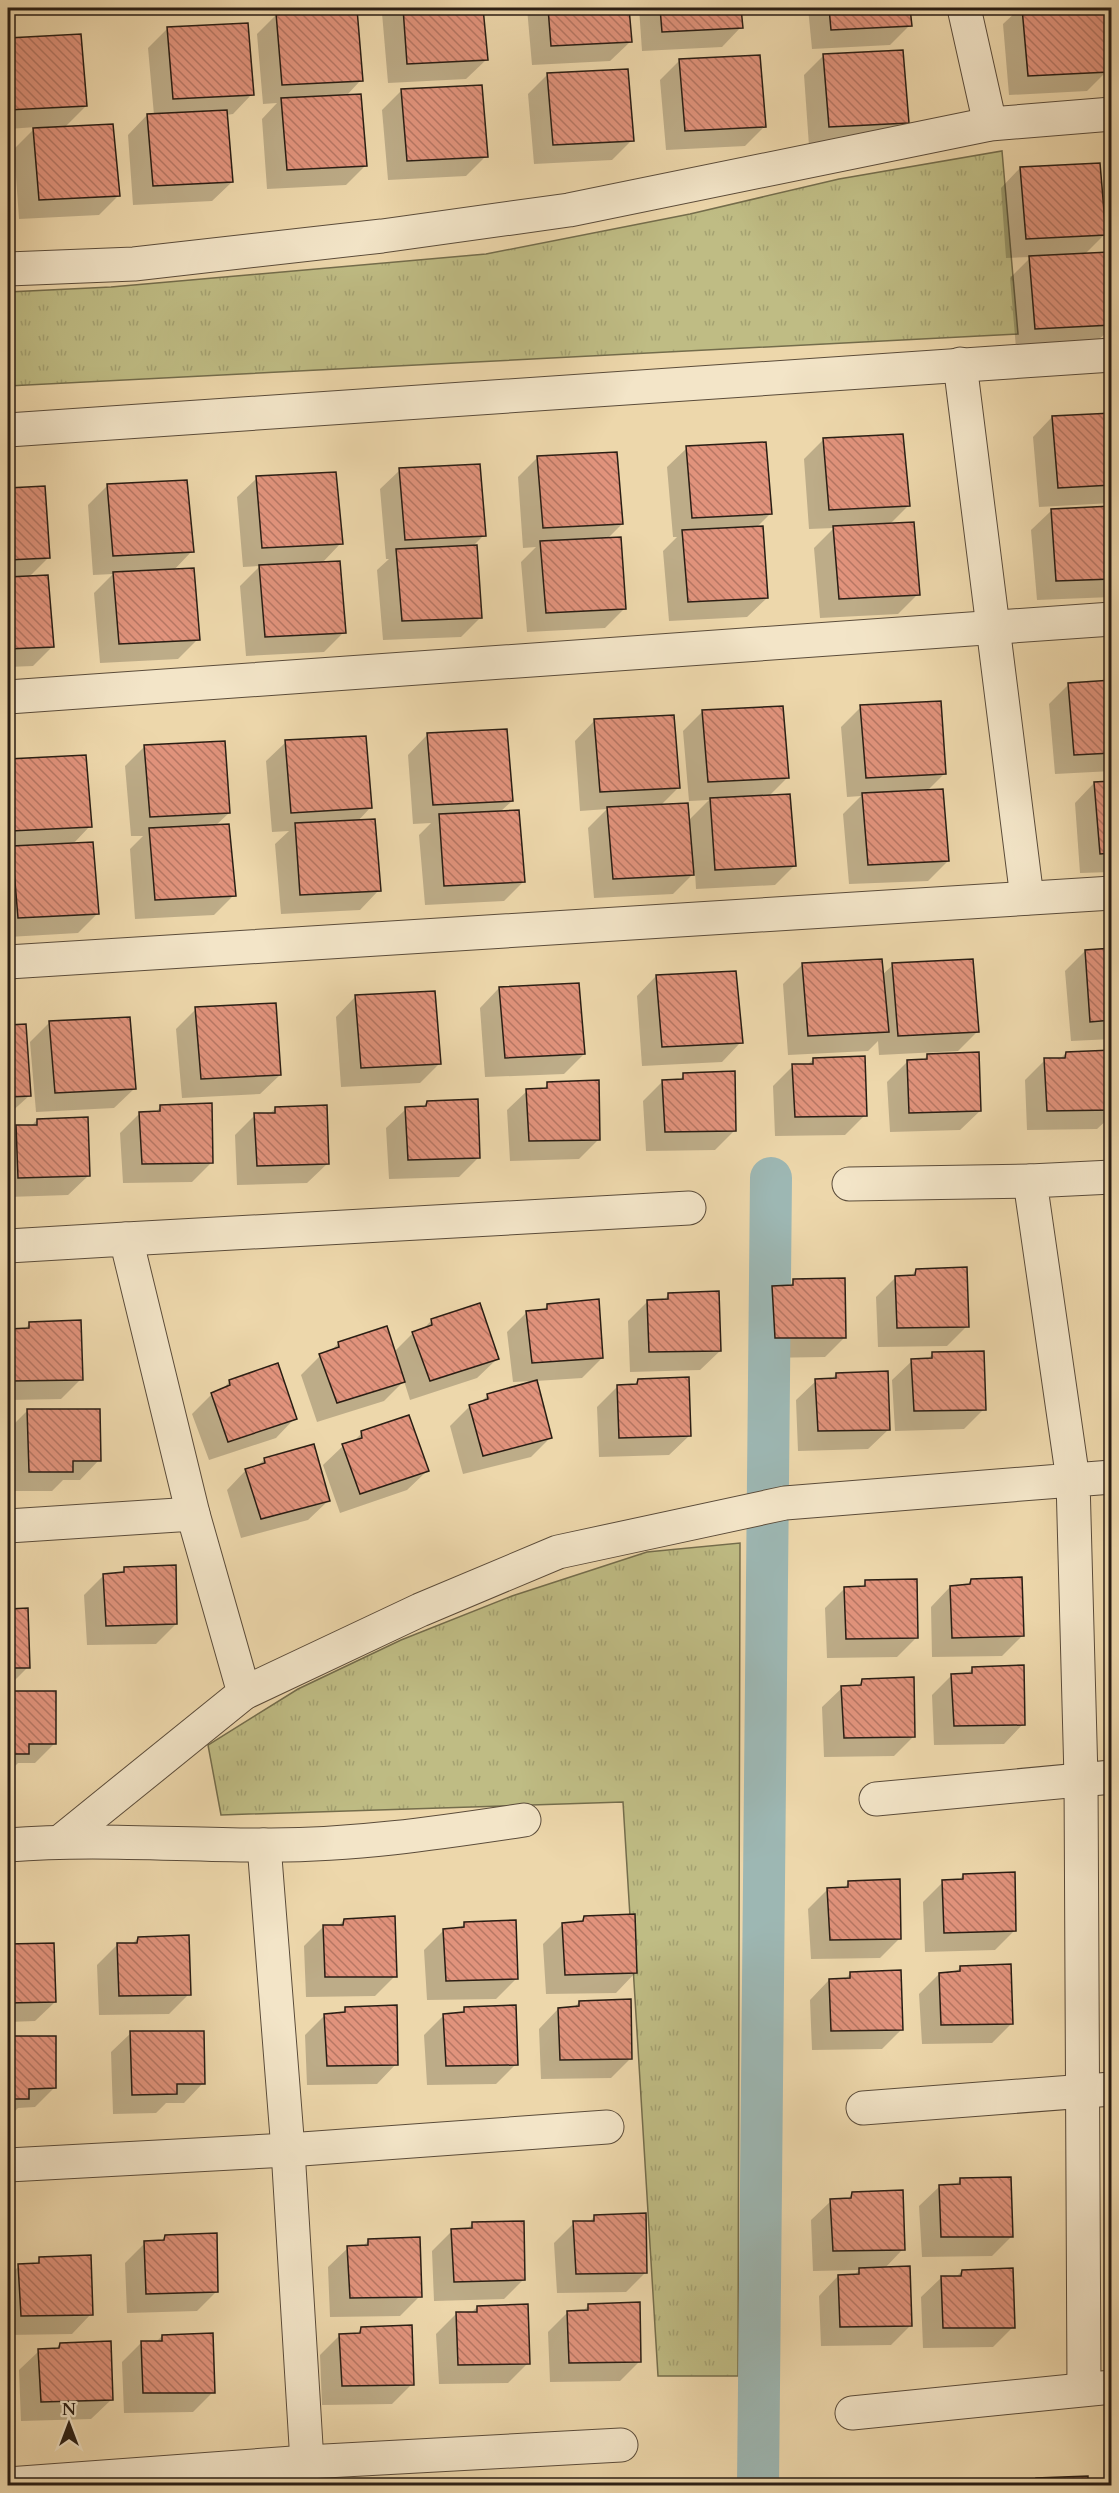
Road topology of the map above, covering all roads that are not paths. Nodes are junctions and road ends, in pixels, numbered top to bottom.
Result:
1 (964, 8) edge
2 (1112, 114) edge
3 (990, 124) junction
4 (8, 269) edge
5 (1112, 355) edge
6 (960, 364) junction
7 (8, 430) edge
8 (1112, 619) edge
9 (992, 626) junction
10 (8, 697) edge
11 (1112, 893) edge
12 (1027, 898) junction
13 (8, 962) edge
14 (1112, 1177) edge
15 (1030, 1181) junction
16 (849, 1184) dead end
17 (689, 1208) dead end
18 (126, 1239) junction
19 (8, 1246) edge
20 (1112, 1478) edge
21 (1073, 1480) junction
22 (193, 1514) junction
23 (8, 1526) edge
24 (244, 1693) junction
25 (1096, 1778) edge
26 (876, 1799) dead end
27 (524, 1820) dead end
28 (61, 1841) junction
29 (8, 1845) edge
30 (264, 1845) junction
31 (1096, 2090) edge
32 (863, 2108) dead end
33 (607, 2127) dead end
34 (288, 2150) junction
35 (8, 2165) edge
36 (1098, 2388) edge
37 (852, 2413) dead end
38 (621, 2445) dead end
39 (307, 2462) junction
40 (8, 2484) edge

1 - 3 street
2 - 3 street
3 - 4 street
5 - 6 street
6 - 7 street
6 - 9 street
8 - 9 street
9 - 10 street
9 - 12 street
11 - 12 street
12 - 13 street
14 - 15 street
15 - 16 street
15 - 21 street
17 - 18 street
18 - 19 street
18 - 22 street
20 - 21 street
21 - 24 street
21 - 25 street
22 - 23 street
22 - 24 street
24 - 28 street
25 - 26 street
25 - 31 street
27 - 30 street
28 - 29 street
28 - 30 street
30 - 34 street
31 - 32 street
31 - 36 street
33 - 34 street
34 - 35 street
34 - 39 street
36 - 37 street
38 - 39 street
39 - 40 street

